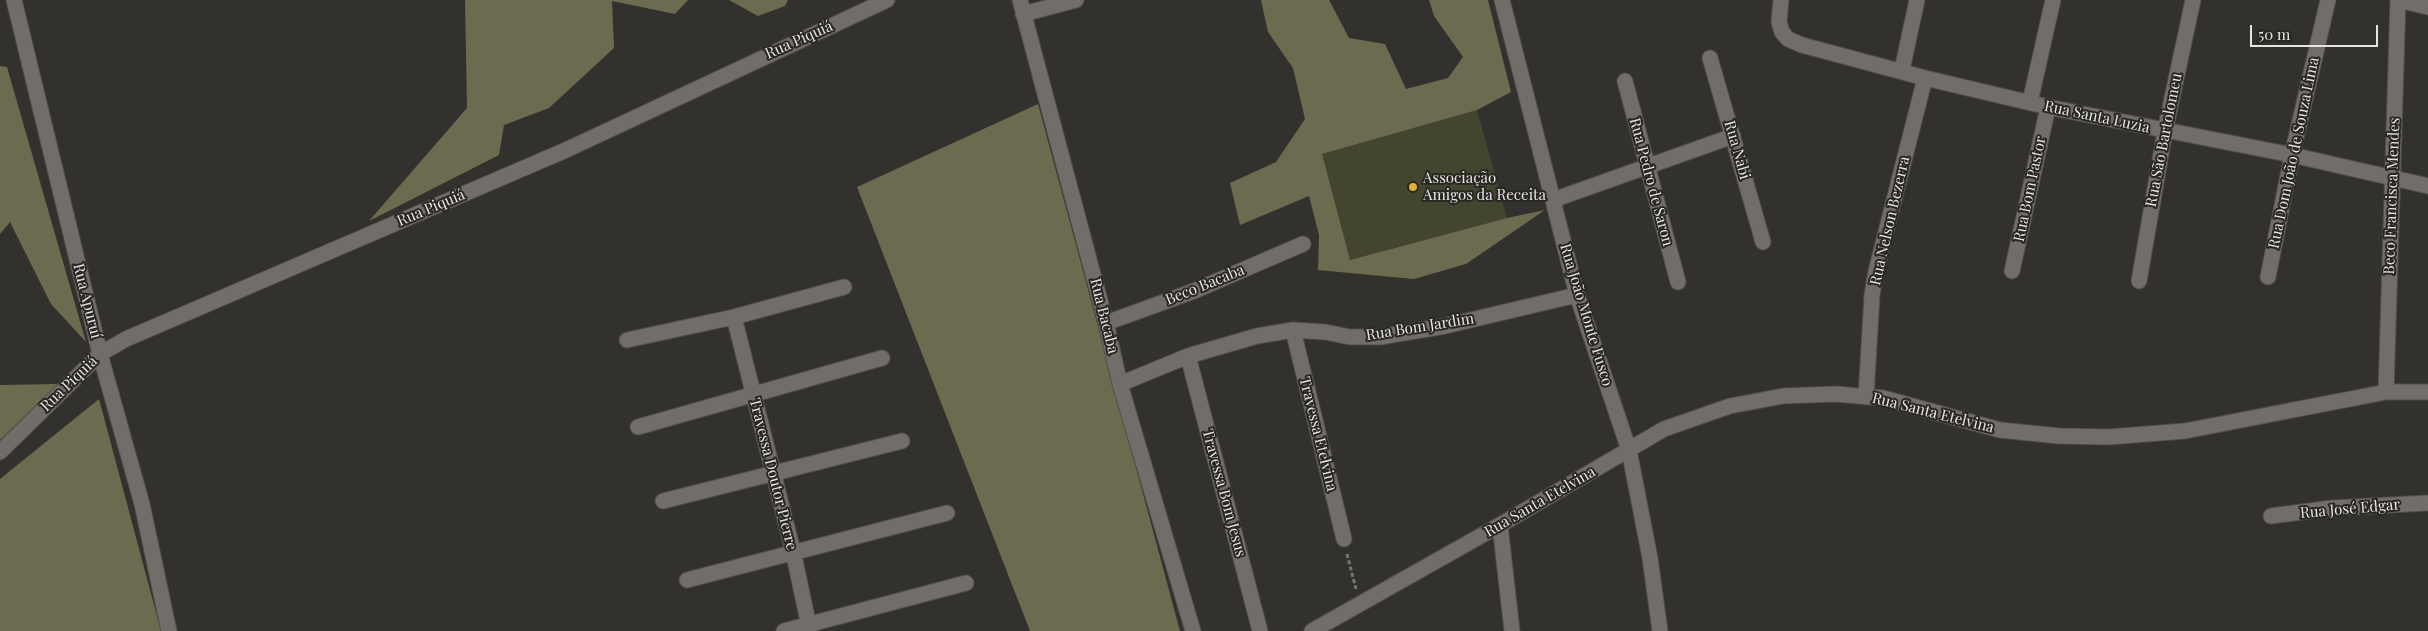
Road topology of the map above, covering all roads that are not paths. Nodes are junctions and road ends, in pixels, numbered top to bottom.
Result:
1 (14, 0) edge
2 (887, 0) edge
3 (1076, 0) edge
4 (1502, 0) edge
5 (1781, 0) edge
6 (1917, 0) edge
7 (2053, 0) edge
8 (2193, 0) edge
9 (2328, 0) edge
10 (2398, 0) edge
11 (1021, 7) edge
12 (2428, 7) edge
13 (1710, 58) dead end
14 (1902, 70) junction
15 (1925, 78) junction
16 (1625, 81) dead end
17 (2030, 102) junction
18 (2048, 107) junction
19 (2165, 131) junction
20 (1733, 136) junction
21 (2292, 155) junction
22 (1647, 168) junction
23 (2393, 178) junction
24 (2428, 186) edge
25 (1553, 200) junction
26 (1762, 242) dead end
27 (1303, 244) dead end
28 (2012, 271) dead end
29 (2268, 277) dead end
30 (2139, 281) dead end
31 (1678, 282) dead end
32 (844, 287) dead end
33 (1577, 295) junction
34 (734, 317) junction
35 (1106, 323) junction
36 (1292, 330) junction
37 (627, 340) dead end
38 (100, 354) junction
39 (1188, 356) junction
40 (882, 358) dead end
41 (1120, 384) junction
42 (2386, 392) junction
43 (2428, 392) edge
44 (754, 395) junction
45 (1866, 397) junction
46 (638, 427) dead end
47 (902, 441) dead end
48 (1629, 450) junction
49 (0, 452) edge
50 (773, 473) junction
51 (663, 500) dead end
52 (2428, 503) edge
53 (947, 513) dead end
54 (2271, 516) dead end
55 (1500, 525) junction
56 (1344, 539) road end
57 (793, 551) junction
58 (687, 580) dead end
59 (966, 583) dead end
60 (809, 628) edge
61 (169, 631) edge
62 (784, 631) edge
63 (1193, 631) edge
64 (1260, 631) edge
65 (1312, 631) edge
66 (1512, 631) edge
67 (1660, 631) edge

1 - 38 street, Rua Apuruí
2 - 38 street, Rua Piquiá
3 - 11 street
4 - 25 street, Rua João Monte Fusco
5 - 14 street, Rua Santa Luzia
6 - 14 street
7 - 17 street
8 - 19 street, Rua São Bartolomeu
9 - 21 street, Rua Dom João de Souza Lima
10 - 12 street
10 - 23 street, Beco Francisca Mendes
11 - 35 street, Rua Bacaba
13 - 20 street, Rua Nabi
14 - 15 street, Rua Santa Luzia
15 - 17 street, Rua Santa Luzia
15 - 45 street, Rua Nelson Bezerra
16 - 22 street, Rua Pedro de Saron
17 - 18 street, Rua Santa Luzia
18 - 19 street, Rua Santa Luzia
18 - 28 street, Rua Bom Pastor
19 - 21 street, Rua Santa Luzia
19 - 30 street, Rua São Bartolomeu
20 - 22 street
20 - 26 street, Rua Nabi
21 - 23 street, Rua Santa Luzia
21 - 29 street, Rua Dom João de Souza Lima
22 - 25 street
22 - 31 street, Rua Pedro de Saron
23 - 24 street, Rua Santa Luzia
23 - 42 street, Beco Francisca Mendes
25 - 33 street, Rua João Monte Fusco
27 - 35 street, Beco Bacaba
32 - 34 street
33 - 36 street, Rua Bom Jardim
33 - 48 street, Rua João Monte Fusco
34 - 37 street
34 - 44 street, Travessa Doutor Pierre
35 - 41 street, Rua Bacaba
36 - 39 street, Rua Bom Jardim
36 - 56 street, Travessa Etelvina
38 - 49 street, Rua Piquiá
38 - 61 street, Rua Apuruí
39 - 41 street, Rua Bom Jardim
39 - 64 street, Travessa Bom Jesus
40 - 44 street
41 - 63 street, Rua Bacaba
42 - 43 street, Rua Santa Etelvina
42 - 45 street, Rua Santa Etelvina
44 - 46 street
44 - 50 street, Travessa Doutor Pierre
45 - 48 street, Rua Santa Etelvina
47 - 50 street
48 - 55 street, Rua Santa Etelvina
48 - 67 street, Rua João Monte Fusco
50 - 51 street
50 - 57 street, Travessa Doutor Pierre
52 - 54 street, Rua José Edgar
53 - 57 street
55 - 65 street, Rua Santa Etelvina
55 - 66 street
57 - 58 street
57 - 60 street, Travessa Doutor Pierre
59 - 60 street
60 - 62 street

